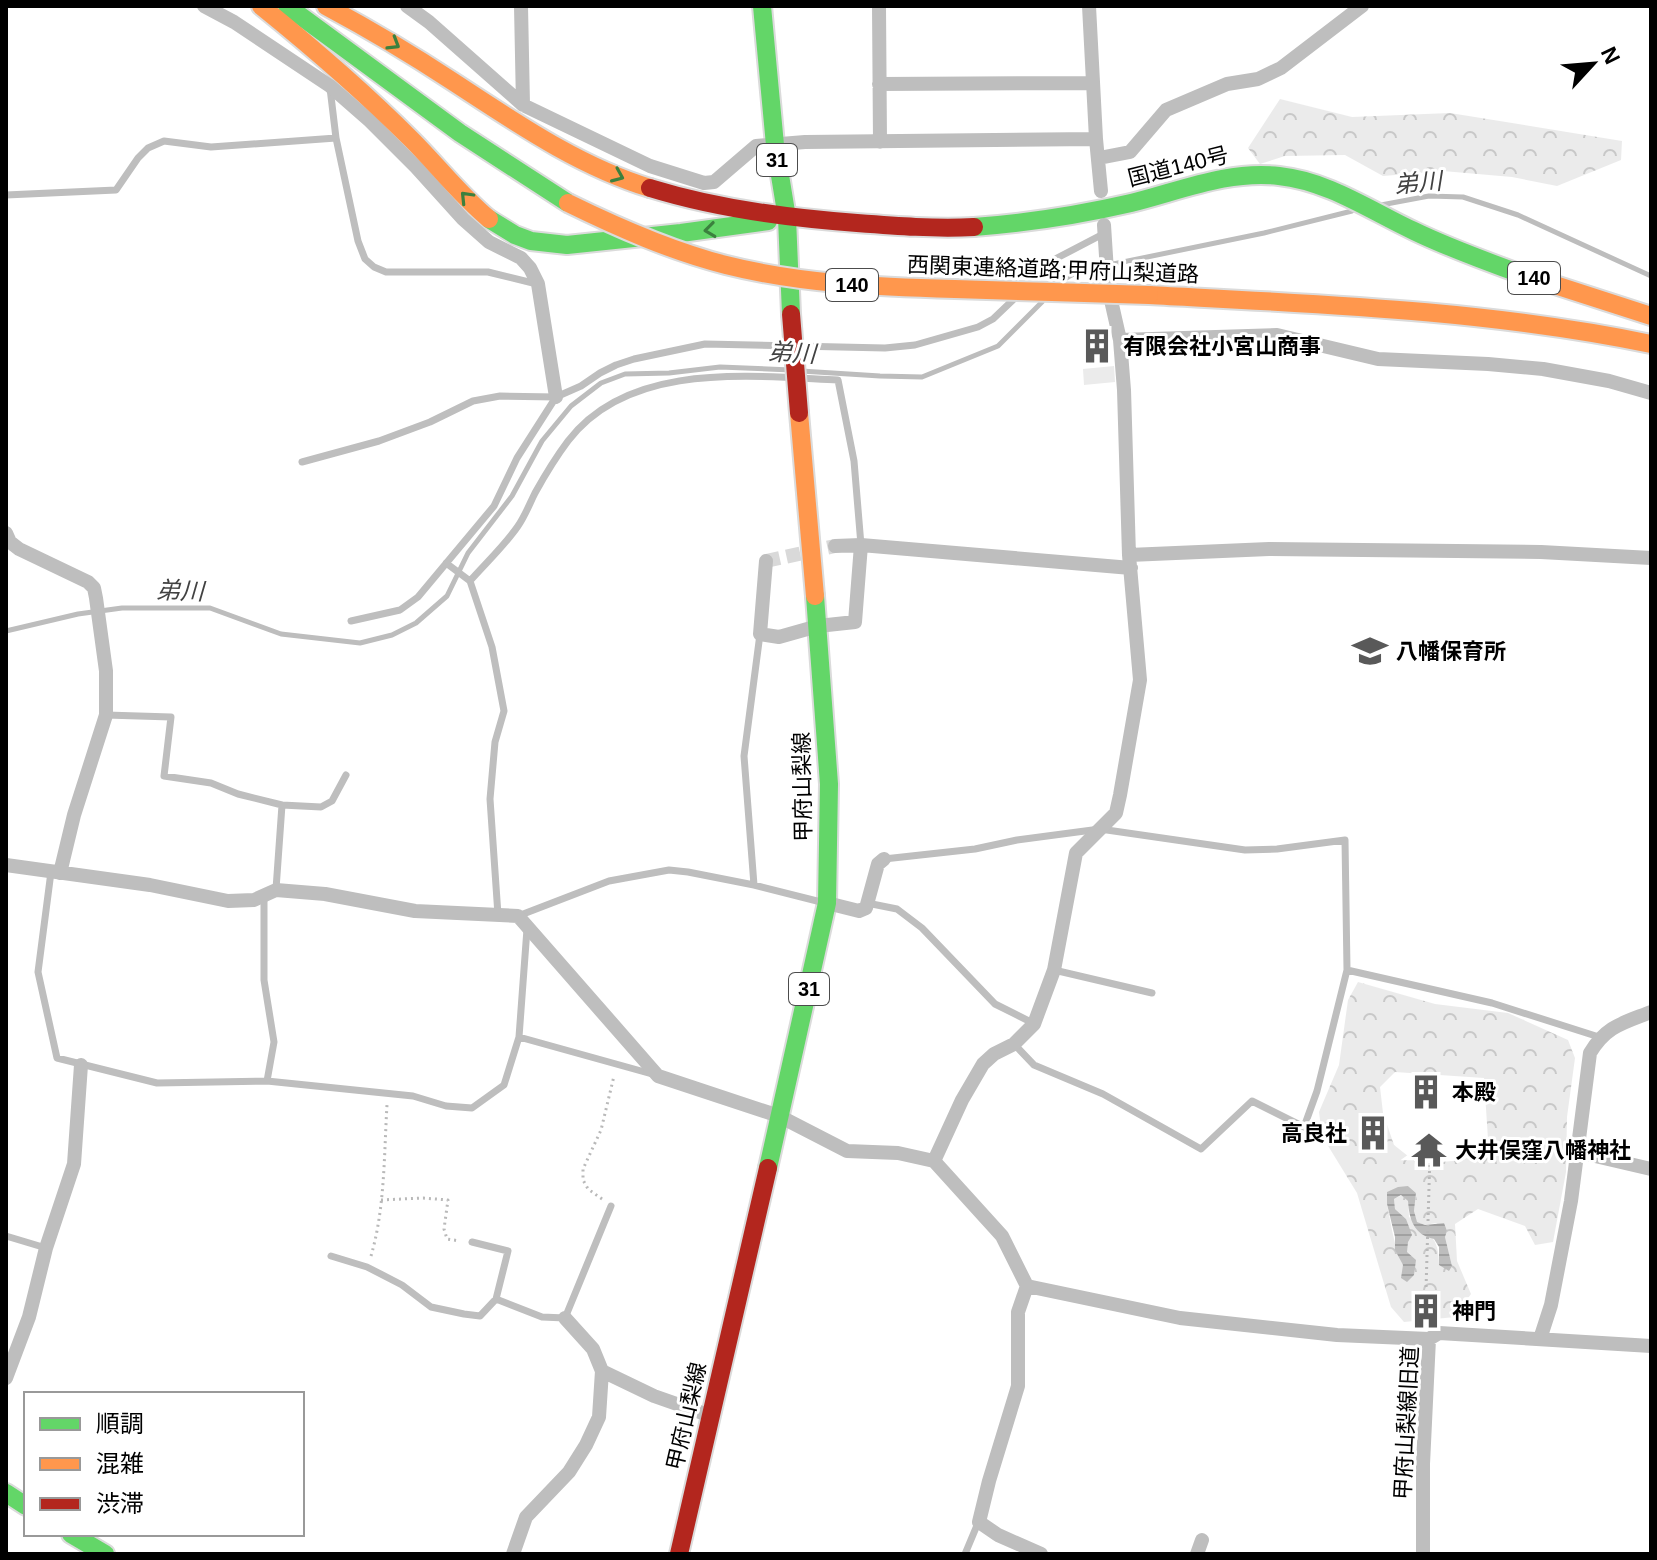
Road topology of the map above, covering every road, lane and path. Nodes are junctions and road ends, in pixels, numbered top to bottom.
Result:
1 (204, 6) edge
2 (261, 6) edge
3 (287, 6) edge
4 (326, 6) edge
5 (407, 6) edge
6 (521, 6) edge
7 (762, 6) edge
8 (879, 6) edge
9 (1089, 6) edge
10 (1362, 6) edge
11 (1092, 83) junction
12 (879, 84) junction
13 (330, 86) junction
14 (523, 105) junction
15 (336, 138) junction
16 (1096, 139) junction
17 (880, 142) junction
18 (775, 145) junction
19 (1099, 158) junction
20 (1101, 191) dead end
21 (6, 195) edge
22 (787, 218) junction
23 (1105, 235) joint
24 (538, 284) junction
25 (1651, 316) edge
26 (1120, 340) junction
27 (1651, 344) edge
28 (1651, 393) edge
29 (556, 397) junction
30 (302, 462) dead end
31 (6, 533) edge
32 (861, 545) junction
33 (835, 546) tunnel mouth
34 (1651, 558) edge
35 (766, 561) dead end
36 (1130, 562) junction
37 (446, 563) junction
38 (470, 581) junction
39 (351, 621) dead end
40 (818, 626) junction
41 (760, 634) junction
42 (106, 715) junction
43 (346, 775) dead end
44 (282, 805) junction
45 (1100, 829) junction
46 (884, 859) joint
47 (6, 865) edge
48 (55, 872) junction
49 (754, 885) junction
50 (270, 892) junction
51 (827, 903) junction
52 (867, 903) junction
53 (498, 915) junction
54 (523, 922) junction
55 (1054, 970) junction
56 (1347, 970) junction
57 (1152, 993) dead end
58 (1651, 1012) edge
59 (1034, 1024) junction
60 (519, 1037) junction
61 (1599, 1037) junction
62 (1014, 1044) junction
63 (616, 1064) junction
64 (81, 1065) junction
65 (658, 1076) junction
66 (267, 1081) junction
67 (388, 1093) junction
68 (779, 1116) junction
69 (1578, 1152) junction
70 (1430, 1154) dead end
71 (934, 1161) junction
72 (1651, 1169) edge
73 (381, 1200) junction
74 (611, 1206) joint
75 (6, 1236) edge
76 (472, 1242) joint
77 (46, 1248) junction
78 (331, 1256) dead end
79 (367, 1267) junction
80 (1027, 1286) junction
81 (496, 1299) junction
82 (565, 1318) junction
83 (1427, 1339) junction
84 (1540, 1339) junction
85 (1651, 1346) edge
86 (602, 1371) junction
87 (6, 1378) edge
88 (711, 1416) junction
89 (6, 1493) edge
90 (24, 1505) edge
91 (979, 1522) junction
92 (74, 1536) edge
93 (105, 1554) edge
94 (513, 1554) edge
95 (679, 1554) edge
96 (965, 1554) edge
97 (1041, 1554) edge
98 (1423, 1554) edge

1 - 13 street
22 -> 2 main road
3 - 27 main road, 西関東連絡道路;甲府山梨道路 / 140, bridge
4 -> 22 main road
5 - 14 street
6 - 14 street
7 - 18 main road, 甲府山梨線 / 31
8 - 12 street
9 - 11 street
10 - 19 street
11 - 12 street
11 - 16 street
12 - 17 street
13 - 15 lane
13 - 24 street
14 - 18 street
15 - 21 lane
15 - 24 lane
16 - 17 street
16 - 19 street
17 - 18 street
18 - 22 main road, 甲府山梨線 / 31
19 - 20 street
22 - 25 main road, 国道140号 / 140
22 - 40 main road, 甲府山梨線 / 31, bridge
23 - 26 street
23 - 29 lane
24 - 29 street
26 - 28 street
26 - 36 street
29 - 30 lane
29 - 37 lane
31 - 42 street
32 - 33 street
32 - 36 street
32 - 38 lane
32 - 40 street
34 - 36 street
35 - 41 street
36 - 45 street
37 - 38 lane
37 - 39 lane
38 - 53 lane
40 - 41 street
40 - 51 main road, 甲府山梨線 / 31
41 - 49 lane
42 - 44 lane
42 - 48 street
43 - 44 lane
44 - 50 lane
45 - 46 lane
45 - 55 street
45 - 56 lane
46 - 52 street
47 - 48 street
48 - 50 street
48 - 64 lane
49 - 51 lane
49 - 54 lane
50 - 53 street
50 - 66 lane
51 - 52 street
51 - 68 main road, 甲府山梨線 / 31
52 - 59 lane
53 - 54 street
54 - 60 lane
54 - 65 street
55 - 57 lane
55 - 59 street
56 - 61 lane
56 - 62 lane
58 - 61 street
59 - 62 street
60 - 63 lane
60 - 67 lane
61 - 69 street
62 - 71 street
63 - 65 lane
63 - 74 path
64 - 66 lane
64 - 77 street
65 - 68 street
66 - 67 lane
67 - 73 path
68 - 71 street
68 - 88 main road, 甲府山梨線 / 31
69 - 72 street
69 - 84 street
70 - 83 path
71 - 80 street
73 - 76 path
73 - 79 path
74 - 82 lane
75 - 77 lane
76 - 81 lane
77 - 87 street
78 - 79 lane
79 - 81 lane
80 - 83 street
80 - 91 street
81 - 82 lane
82 - 86 street
83 - 84 street, 甲府山梨線旧道
83 - 98 street, 甲府山梨線旧道
84 - 85 street, 甲府山梨線旧道
86 - 88 street
86 - 94 street
88 - 95 main road, 甲府山梨線 / 31
89 - 90 main road
91 - 96 lane
91 - 97 street
92 - 93 main road

